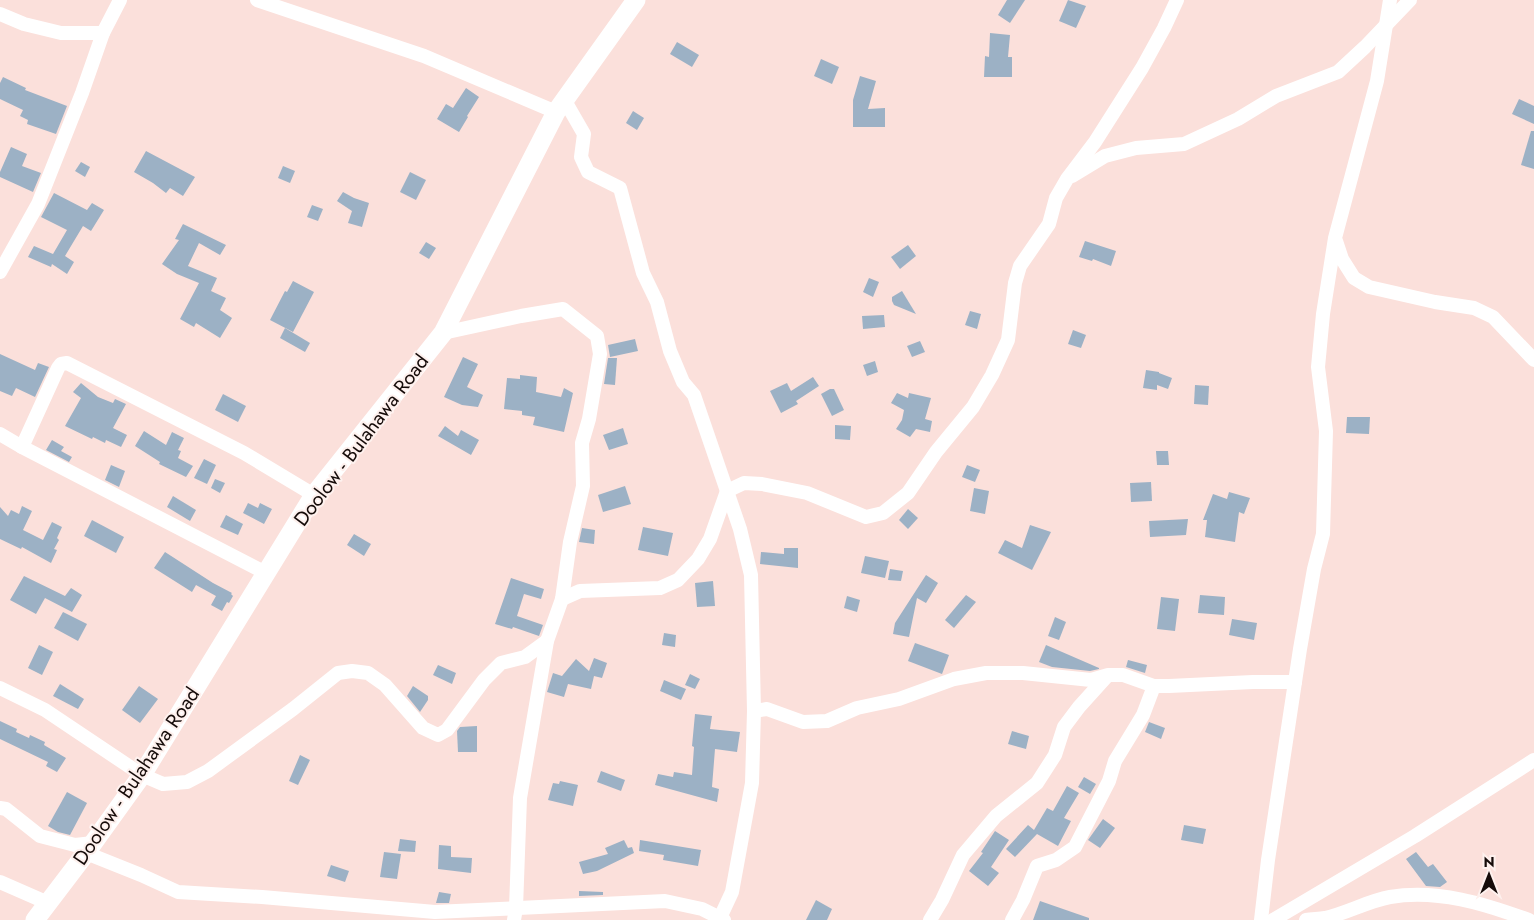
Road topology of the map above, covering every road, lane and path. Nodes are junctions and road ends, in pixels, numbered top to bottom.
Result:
1 (258, 0) edge
2 (636, 0) edge
3 (1177, 0) edge
4 (1390, 0) edge
5 (1410, 0) edge
6 (122, 1) edge
7 (0, 14) edge
8 (1386, 25) junction
9 (103, 33) junction
10 (561, 106) junction
11 (1067, 179) junction
12 (1336, 238) junction
13 (0, 272) edge
14 (442, 333) junction
15 (1534, 360) edge
16 (0, 434) edge
17 (22, 447) junction
18 (727, 491) junction
19 (314, 495) junction
20 (266, 573) junction
21 (562, 599) junction
22 (547, 641) junction
23 (1108, 675) junction
24 (1295, 682) junction
25 (1154, 686) junction
26 (0, 688) edge
27 (754, 711) junction
28 (1534, 760) edge
29 (142, 775) junction
30 (0, 808) edge
31 (90, 848) junction
32 (0, 882) edge
33 (48, 903) junction
34 (515, 914) edge
35 (721, 919) edge
36 (35, 920) edge
37 (930, 920) edge
38 (1012, 920) edge
39 (1261, 920) edge
40 (1273, 920) edge
41 (1306, 920) edge
42 (1529, 920) edge

1 - 10 street
2 - 10 main road, Doolow - Bulahawa Road
3 - 11 street
4 - 8 street
5 - 8 street
6 - 9 street
7 - 9 street
8 - 11 street
8 - 12 street
9 - 13 street
10 - 14 main road, Doolow - Bulahawa Road
10 - 18 street
11 - 18 street
12 - 15 street
12 - 24 street
14 - 19 main road, Doolow - Bulahawa Road
14 - 21 street
16 - 17 street
17 - 19 street
17 - 20 street
18 - 21 street
18 - 27 street
19 - 20 main road, Doolow - Bulahawa Road
20 - 29 main road, Doolow - Bulahawa Road
21 - 22 street
22 - 29 street
22 - 34 street
23 - 25 street
23 - 27 street
23 - 37 street
24 - 25 street
24 - 39 street
25 - 38 street
26 - 29 street
27 - 35 street
28 - 40 street
29 - 31 main road, Doolow - Bulahawa Road
30 - 31 street
31 - 33 main road, Doolow - Bulahawa Road
31 - 34 street
32 - 33 street
33 - 36 main road, Doolow - Bulahawa Road
34 - 35 street
41 - 42 street

